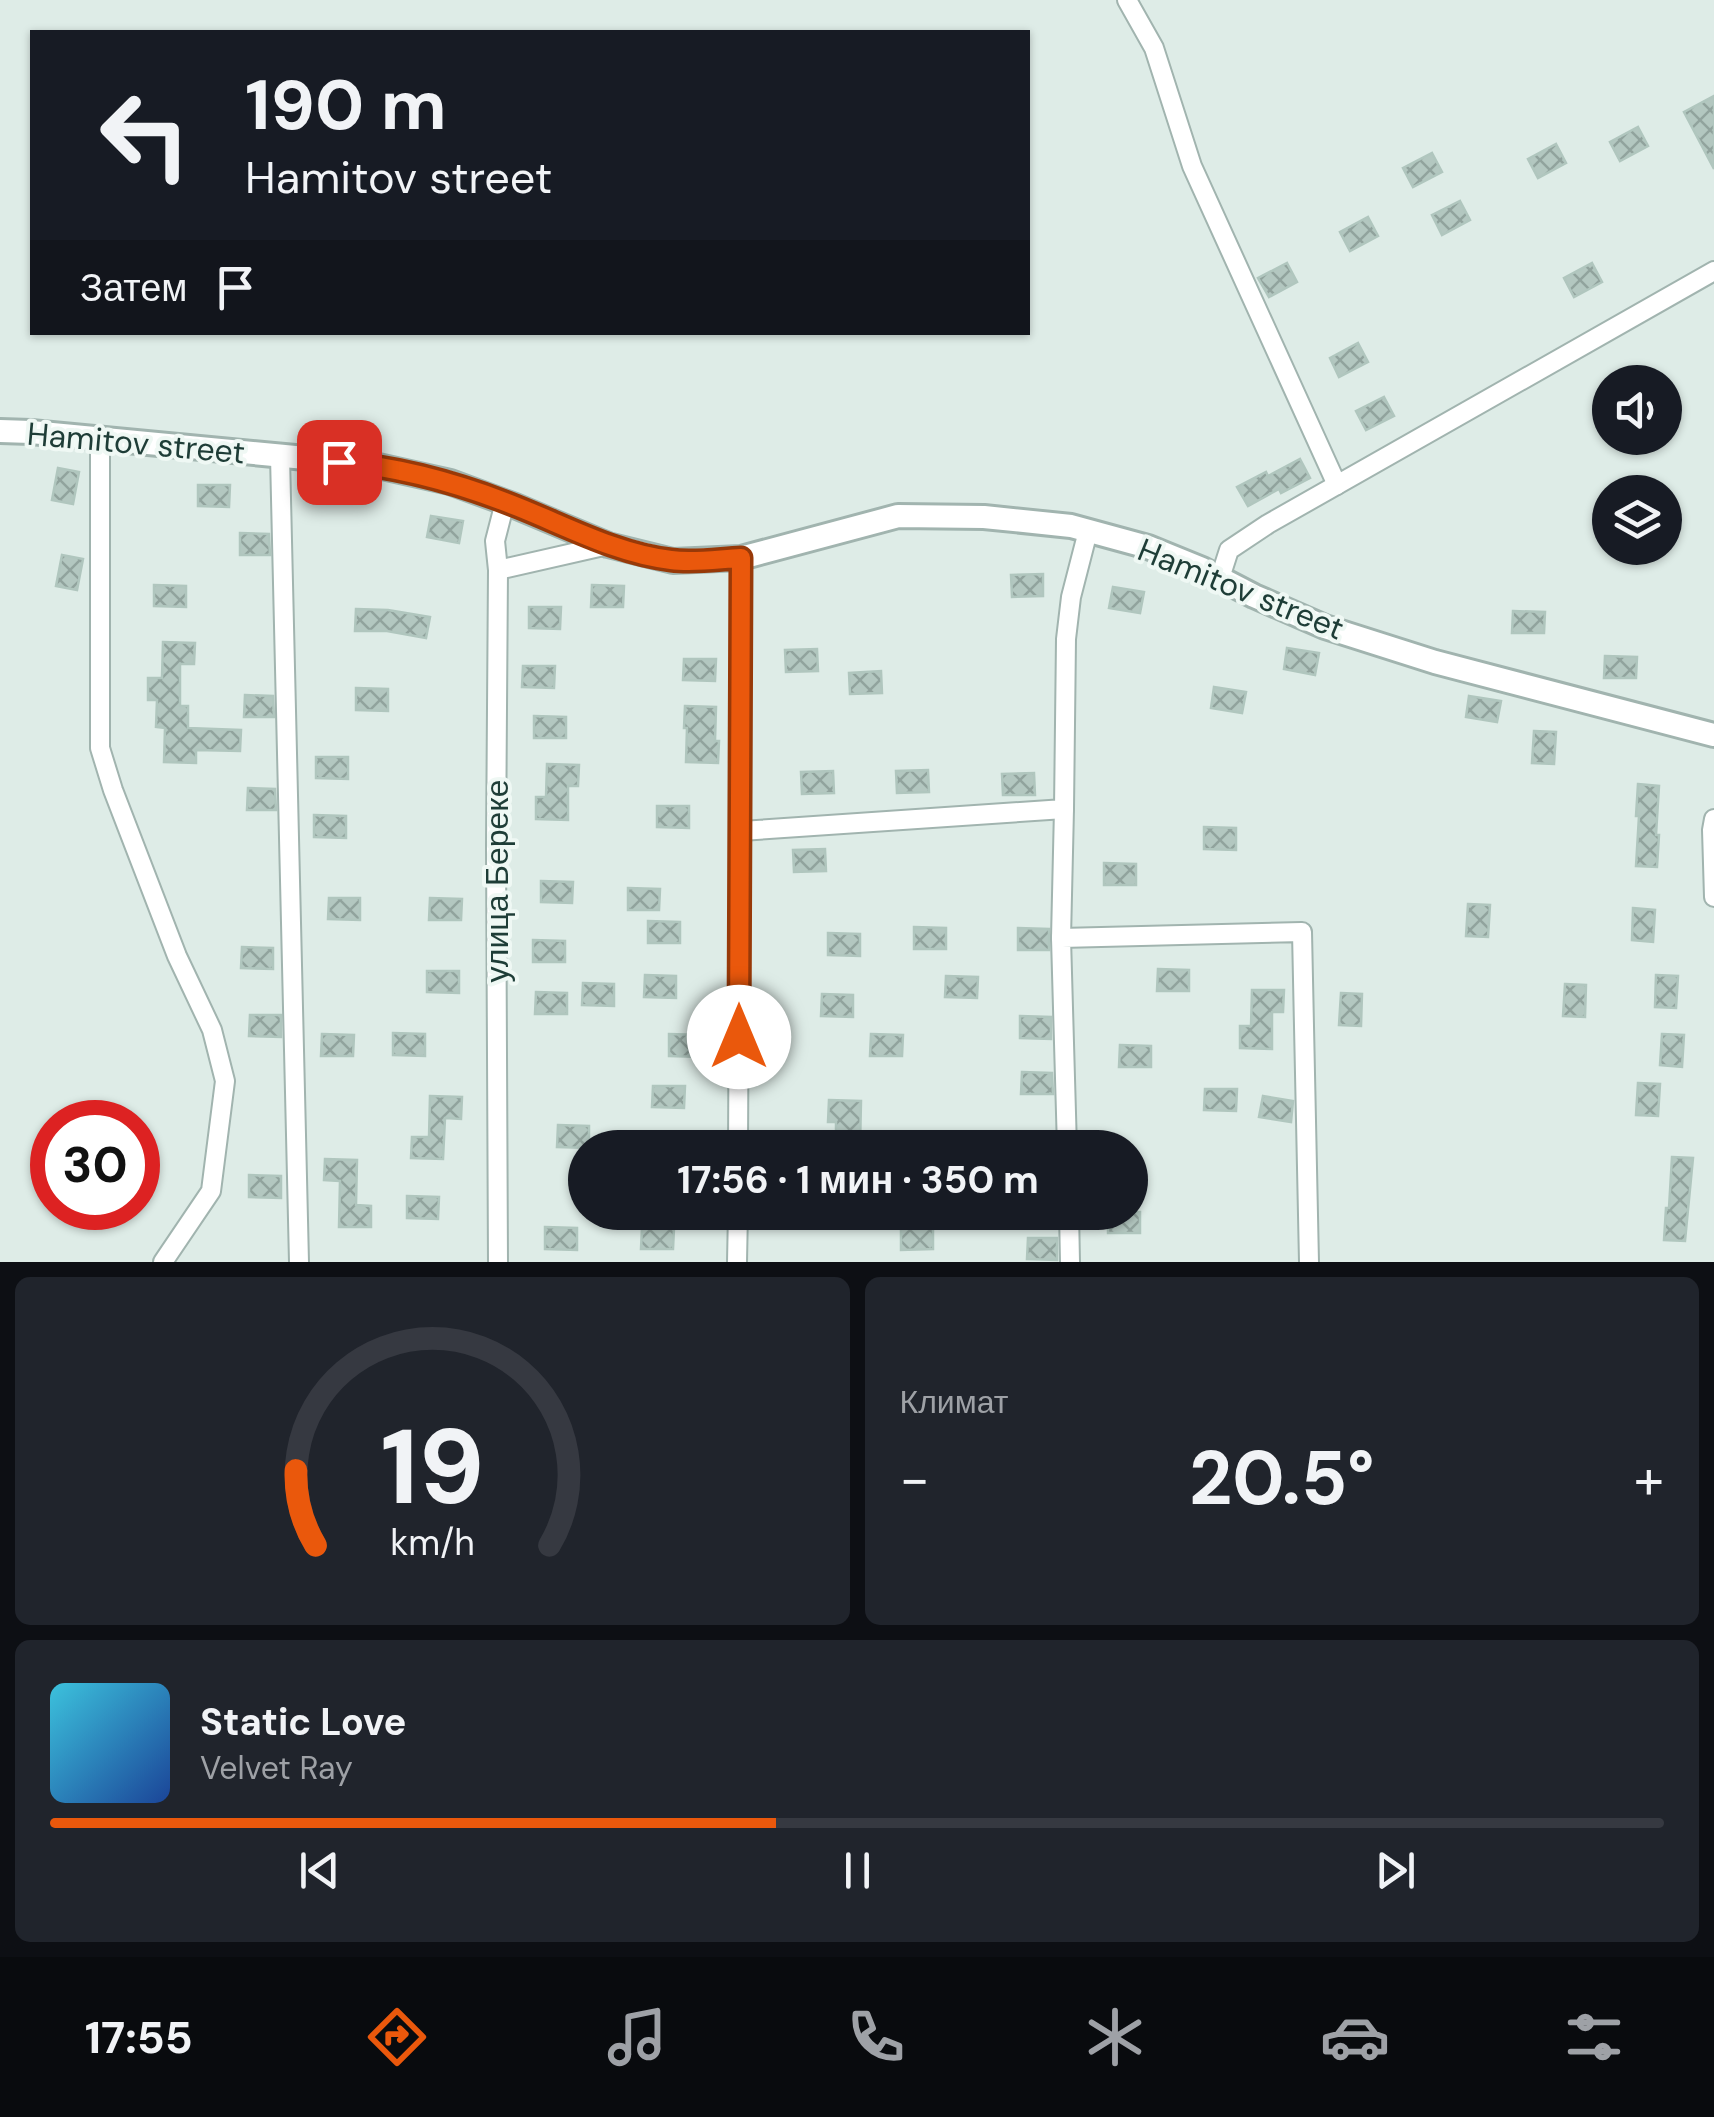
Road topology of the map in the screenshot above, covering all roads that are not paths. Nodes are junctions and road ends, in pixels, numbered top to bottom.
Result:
1 (1127, 0) edge
2 (1714, 272) edge
3 (0, 431) edge
4 (100, 439) junction
5 (280, 456) junction
6 (1336, 485) junction
7 (504, 502) junction
8 (1088, 531) junction
9 (608, 545) junction
10 (741, 558) junction
11 (498, 570) junction
12 (1220, 578) junction
13 (1714, 734) edge
14 (1064, 809) junction
15 (1714, 819) edge
16 (740, 831) junction
17 (1714, 896) edge
18 (1061, 938) junction
19 (738, 1130) edge
20 (1066, 1130) edge
21 (738, 1230) edge
22 (1069, 1230) edge
23 (163, 1262) edge
24 (299, 1262) edge
25 (498, 1262) edge
26 (737, 1262) edge
27 (1070, 1262) edge
28 (1309, 1262) edge

1 - 6 street
2 - 6 street
3 - 4 street, Hamitov street
4 - 5 street, Hamitov street
4 - 23 street
5 - 7 street, Hamitov street
5 - 24 street
6 - 12 street
7 - 9 street, Hamitov street
7 - 11 street, улица Береке
8 - 10 street, Hamitov street
8 - 12 street, Hamitov street
8 - 14 street
9 - 10 street, Hamitov street
9 - 11 street
10 - 16 street
11 - 25 street, улица Береке
12 - 13 street, Hamitov street
14 - 16 street
14 - 18 street
15 - 17 street
16 - 19 street
18 - 20 street
18 - 28 street
21 - 26 street
22 - 27 street

